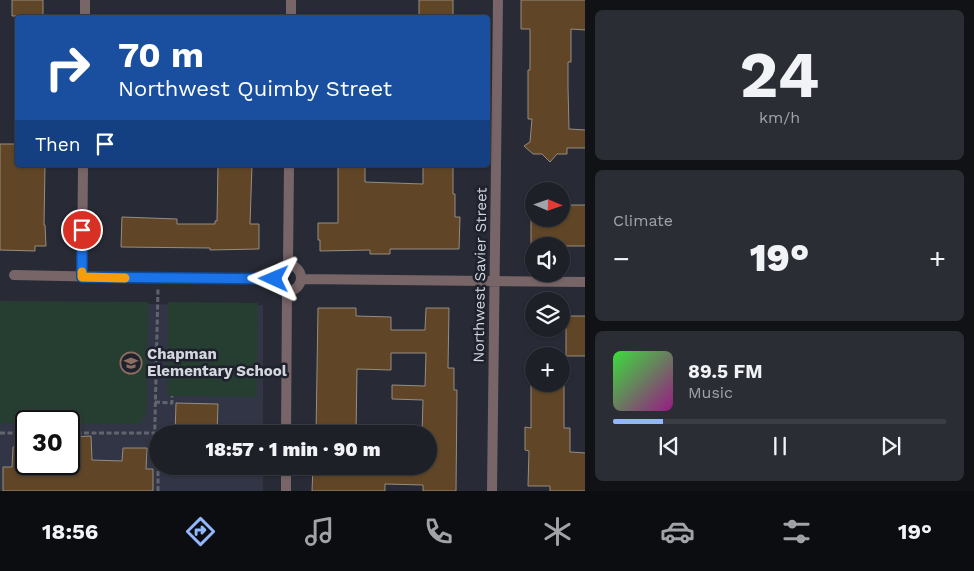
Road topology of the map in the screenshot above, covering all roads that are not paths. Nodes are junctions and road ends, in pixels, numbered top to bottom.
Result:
1 (85, 0) edge
2 (291, 0) edge
3 (498, 0) edge
4 (85, 15) edge
5 (291, 15) edge
6 (83, 167) edge
7 (289, 167) edge
8 (288, 265) junction
9 (14, 276) dead end
10 (82, 277) junction
11 (274, 279) junction
12 (301, 279) junction
13 (495, 281) junction
14 (585, 282) edge
15 (287, 292) junction
16 (286, 425) edge
17 (286, 475) edge
18 (286, 491) edge
19 (492, 491) edge

1 - 4 street
2 - 5 street
3 - 13 street, Northwest Savier Street
6 - 10 street
7 - 8 street
8 - 11 street
8 - 12 street
9 - 10 street
10 - 11 street
11 - 15 street
12 - 13 street
12 - 15 street
13 - 14 street
13 - 19 street, Northwest Savier Street
15 - 16 street
17 - 18 street

